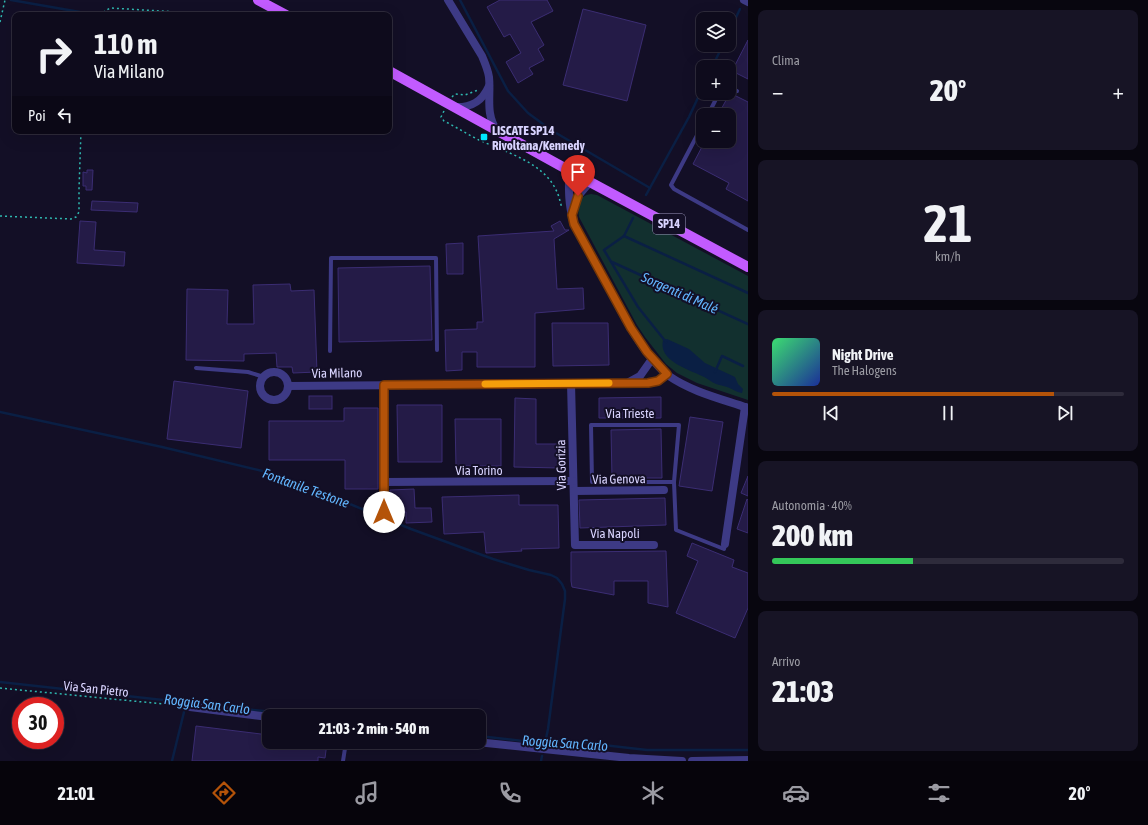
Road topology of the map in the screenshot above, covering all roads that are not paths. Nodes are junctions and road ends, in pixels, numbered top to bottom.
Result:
1 (258, 0) edge
2 (448, 0) edge
3 (744, 0) edge
4 (748, 2) edge
5 (280, 12) edge
6 (392, 73) edge
7 (489, 83) junction
8 (451, 105) junction
9 (497, 131) junction
10 (696, 137) edge
11 (569, 170) junction
12 (590, 182) junction
13 (572, 215) junction
14 (748, 230) edge
15 (748, 267) edge
16 (437, 350) dead end
17 (330, 351) dead end
18 (652, 359) junction
19 (196, 368) dead end
20 (667, 374) junction
21 (264, 377) junction
22 (571, 383) junction
23 (627, 383) junction
24 (384, 385) junction
25 (288, 386) junction
26 (747, 407) edge
27 (573, 481) junction
28 (384, 482) junction
29 (674, 482) junction
30 (664, 490) dead end
31 (574, 491) junction
32 (384, 512) dead end
33 (725, 544) joint
34 (575, 545) joint
35 (654, 545) dead end
36 (190, 707) road end
37 (262, 716) edge
38 (486, 743) edge
39 (345, 749) edge
40 (748, 760) edge
41 (343, 761) edge
42 (682, 761) edge
43 (692, 761) edge

1 - 5 main road
2 - 7 street
3 - 4 street
6 - 8 main road, SP14
7 - 8 street
7 - 9 street
8 - 9 main road, SP14
9 - 11 main road, SP14
10 - 14 lane
11 - 12 main road, SP14
11 - 13 street
12 - 13 street
12 - 15 main road, SP14
13 - 18 street
16 - 17 lane
18 - 20 street
18 - 23 street
19 - 21 lane
20 - 23 street, Via Milano
20 - 26 street
21 - 25 street
21 - 25 street
22 - 23 street, Via Milano
22 - 24 street, Via Milano
22 - 27 street, Via Gorizia
24 - 25 street, Via Milano
24 - 28 street
26 - 33 street, Via Trieste
27 - 28 street, Via Torino
27 - 31 street, Via Gorizia
28 - 32 street
29 - 29 lane, Via Trieste
29 - 33 lane, Via Trieste
30 - 31 street, Via Genova
31 - 34 street, Via Gorizia
34 - 35 street, Via Napoli
36 - 37 street
38 - 42 street
39 - 41 lane
40 - 43 street

